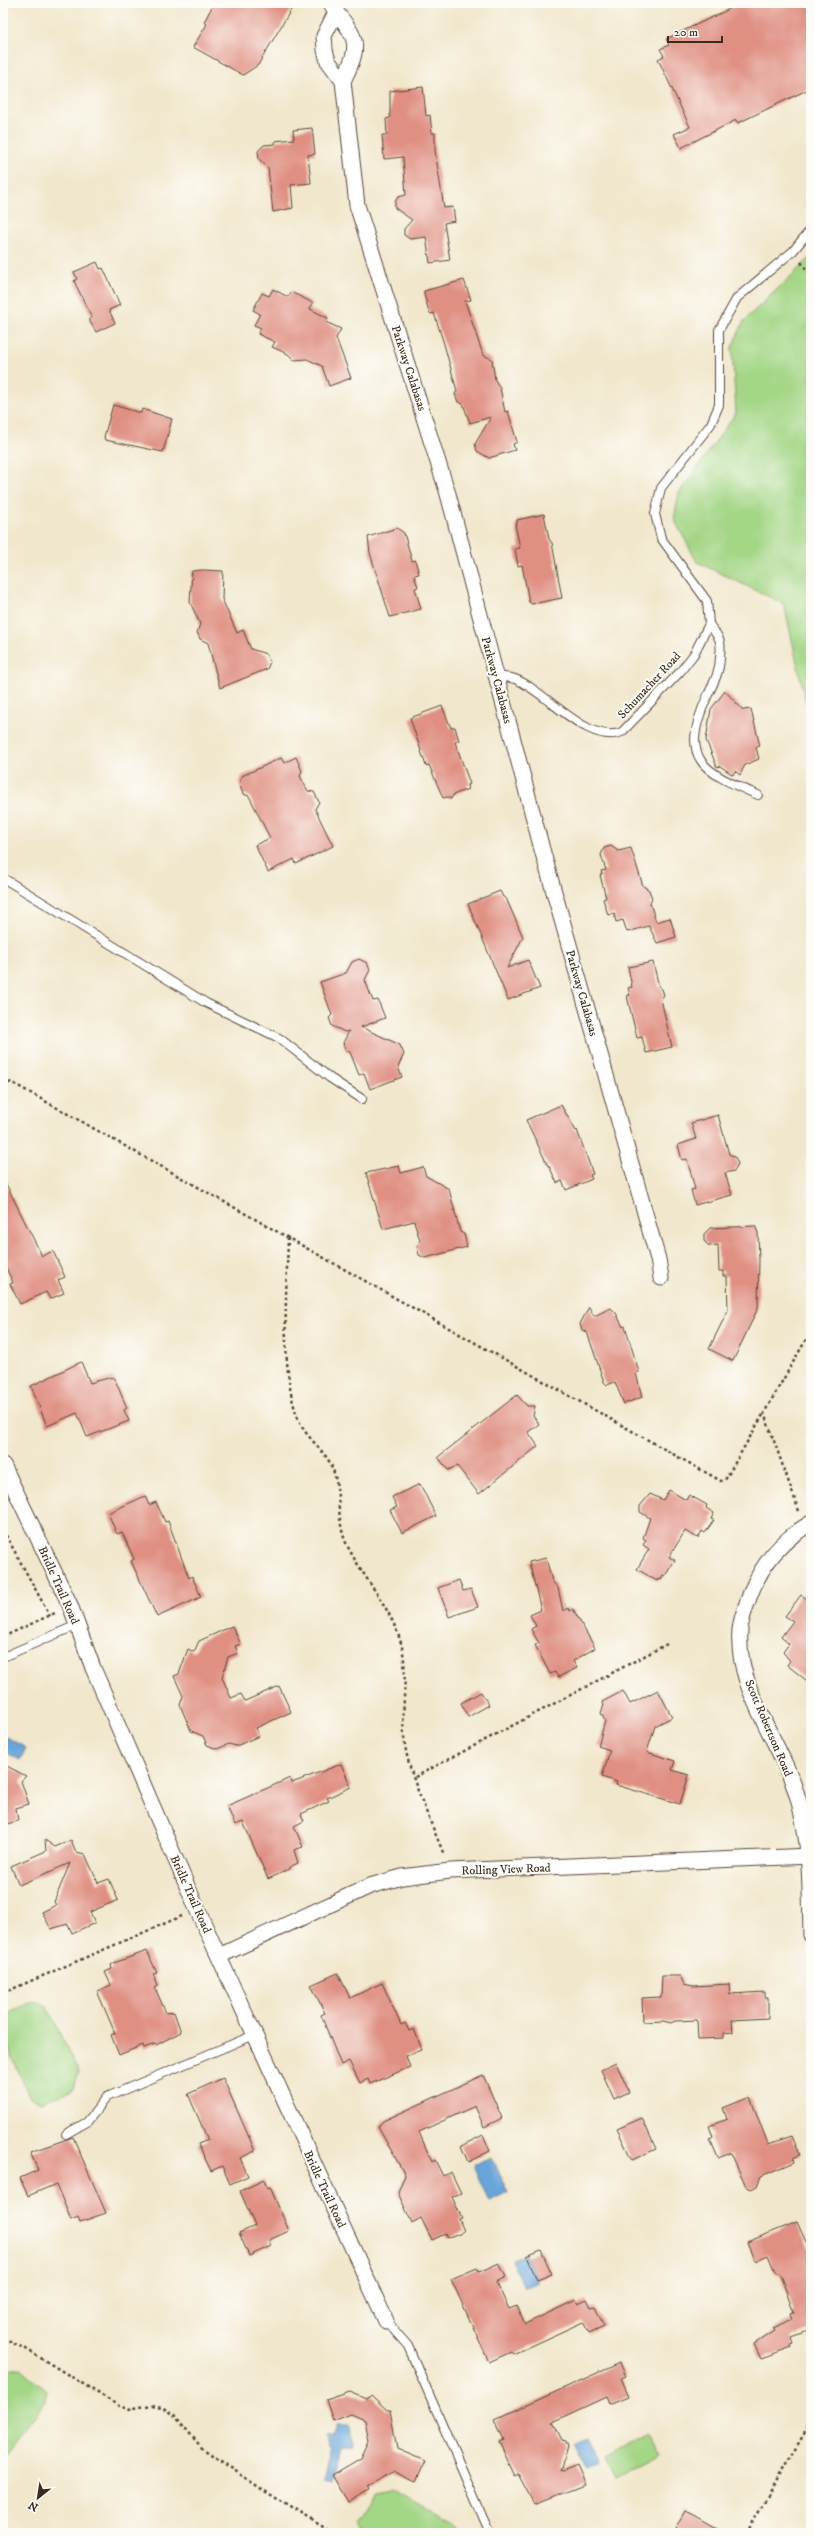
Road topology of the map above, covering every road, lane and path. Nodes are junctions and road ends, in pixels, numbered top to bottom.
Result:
1 (333, 9) edge
2 (343, 81) junction
3 (811, 229) edge
4 (793, 251) junction
5 (811, 276) edge
6 (709, 624) junction
7 (496, 676) junction
8 (758, 795) dead end
9 (3, 878) edge
10 (3, 1086) edge
11 (362, 1099) dead end
12 (288, 1237) junction
13 (661, 1278) dead end
14 (811, 1331) edge
15 (764, 1413) junction
16 (3, 1465) edge
17 (808, 1524) edge
18 (3, 1530) edge
19 (70, 1605) junction
20 (50, 1616) junction
21 (77, 1625) junction
22 (3, 1637) edge
23 (667, 1644) dead end
24 (3, 1657) edge
25 (415, 1777) junction
26 (810, 1856) edge
27 (450, 1871) junction
28 (197, 1909) junction
29 (811, 1935) edge
30 (219, 1956) junction
31 (3, 1993) edge
32 (254, 2035) junction
33 (66, 2134) dead end
34 (386, 2321) joint
35 (3, 2339) edge
36 (811, 2422) edge
37 (333, 2533) edge
38 (490, 2533) edge
39 (746, 2533) edge

1 - 2 street
1 - 2 street
2 - 7 street, Parkway Calabasas
3 - 4 lane
4 - 5 path
4 - 6 lane
6 - 7 lane, Schumacher Road
6 - 8 lane
7 - 13 street, Parkway Calabasas
9 - 11 lane
10 - 12 path
12 - 15 path
12 - 25 path
14 - 15 path
15 - 17 path
16 - 19 street, Bridle Trail Road
17 - 26 street, Scott Robertson Road
18 - 20 path
19 - 20 path
19 - 21 street, Bridle Trail Road
20 - 22 path
21 - 24 lane
21 - 28 street, Bridle Trail Road
23 - 25 path
25 - 27 path
26 - 27 street, Rolling View Road
26 - 29 street, Scott Robertson Road
27 - 30 street, Rolling View Road
28 - 30 street, Bridle Trail Road
28 - 31 path
30 - 32 street, Bridle Trail Road
32 - 33 lane
32 - 34 street, Bridle Trail Road
34 - 38 lane
35 - 37 path
36 - 39 path

